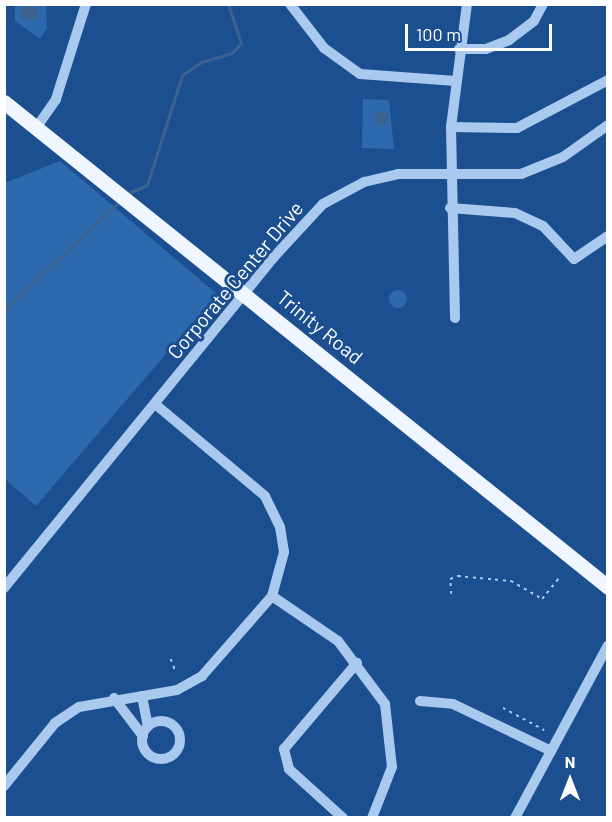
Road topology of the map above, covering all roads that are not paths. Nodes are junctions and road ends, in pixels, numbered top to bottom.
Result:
1 (86, 4) edge
2 (290, 4) edge
3 (467, 4) edge
4 (543, 4) edge
5 (459, 50) junction
6 (608, 80) edge
7 (456, 81) junction
8 (4, 102) edge
9 (608, 125) edge
10 (451, 127) junction
11 (36, 128) junction
12 (450, 174) junction
13 (450, 208) junction
14 (608, 236) edge
15 (246, 295) junction
16 (455, 318) dead end
17 (155, 404) junction
18 (608, 587) edge
19 (4, 588) edge
20 (272, 596) junction
21 (608, 645) edge
22 (357, 663) junction
23 (142, 696) junction
24 (114, 698) junction
25 (420, 701) dead end
26 (551, 751) junction
27 (8, 768) edge
28 (4, 786) edge
29 (343, 818) edge
30 (372, 818) edge
31 (515, 818) edge

1 - 11 street
2 - 7 street
3 - 5 street
4 - 5 street
5 - 7 street
6 - 10 street
7 - 10 street
8 - 11 main road, Trinity Road
9 - 12 street, Corporate Center Drive
10 - 12 street
11 - 15 main road, Trinity Road
12 - 13 street
12 - 15 street, Corporate Center Drive
13 - 14 street
13 - 16 street
15 - 17 street, Corporate Center Drive
15 - 18 main road, Trinity Road
17 - 19 street, Corporate Center Drive
17 - 20 street
20 - 22 street
20 - 23 street
21 - 26 street
22 - 29 street
22 - 30 street
23 - 24 street
23 - 24 street
24 - 27 street
25 - 26 street
26 - 31 street
27 - 28 street

